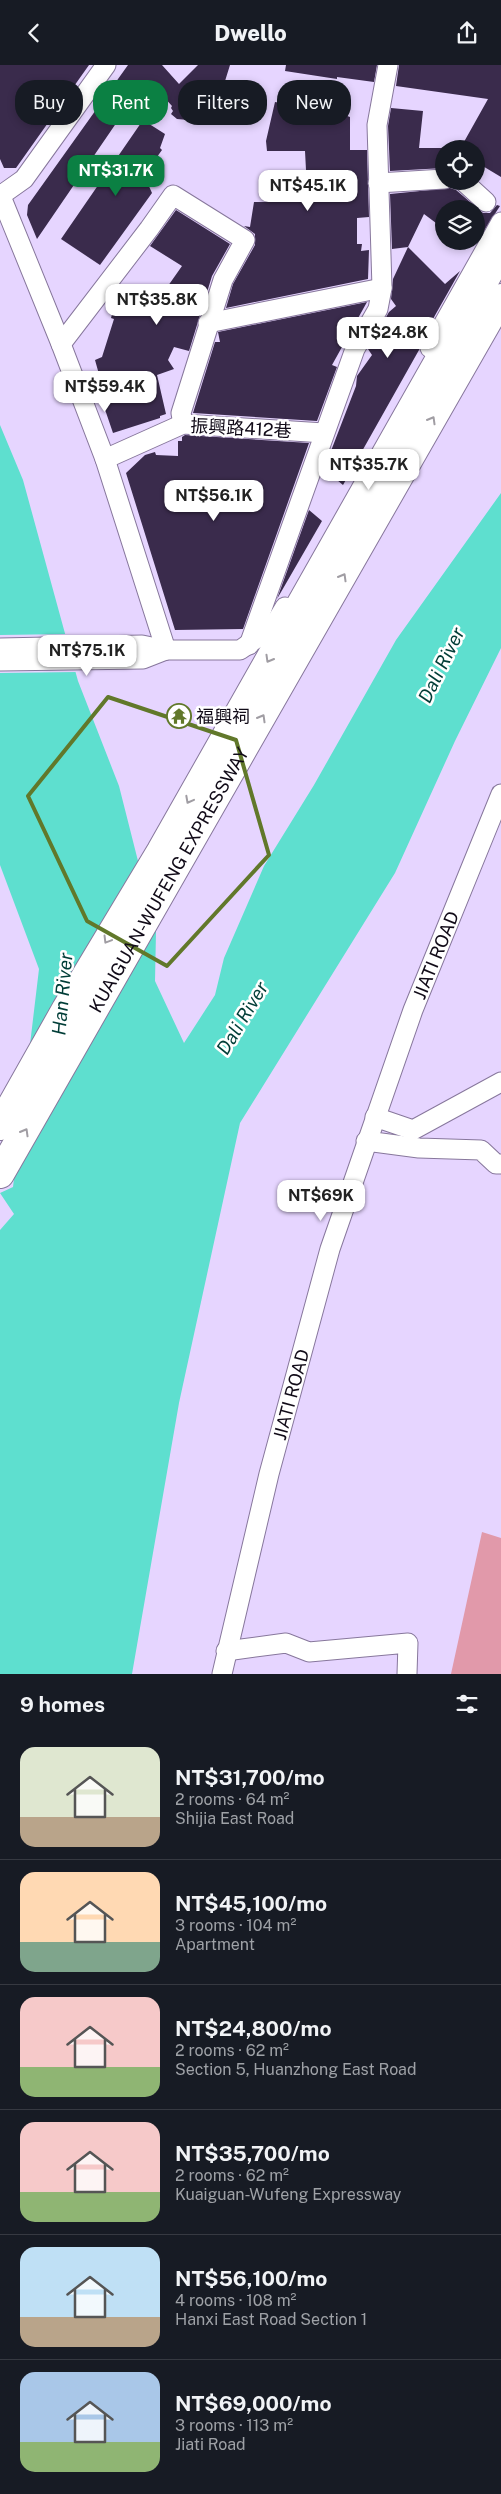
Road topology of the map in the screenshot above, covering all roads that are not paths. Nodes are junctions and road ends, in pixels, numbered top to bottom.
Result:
1 (106, 65) edge
2 (388, 65) edge
3 (435, 180) edge
4 (378, 183) junction
5 (473, 190) edge
6 (0, 195) edge
7 (486, 202) dead end
8 (501, 222) edge
9 (501, 251) edge
10 (382, 288) junction
11 (501, 298) edge
12 (208, 323) junction
13 (61, 344) junction
14 (183, 424) junction
15 (324, 433) junction
16 (105, 459) junction
17 (249, 645) junction
18 (0, 648) edge
19 (166, 650) junction
20 (0, 661) edge
21 (501, 794) edge
22 (501, 1082) edge
23 (374, 1117) junction
24 (0, 1126) edge
25 (366, 1141) junction
26 (501, 1164) edge
27 (0, 1174) edge
28 (226, 1651) junction
29 (222, 1674) edge
30 (406, 1674) edge

1 - 6 street
2 - 4 street
3 - 4 street
4 - 10 street
5 - 7 street
6 - 13 street
8 - 17 street
9 -> 24 highway, KUAIGUAN-WUFENG EXPRESSWAY
10 - 12 street
10 - 15 street
27 -> 11 highway, KUAIGUAN-WUFENG EXPRESSWAY
12 - 13 street
12 - 14 street
13 - 16 street
14 - 15 street, 振興路412巷
14 - 16 street, 振興路412巷
15 - 17 street
16 - 19 street
17 - 19 street
18 - 19 street
19 - 20 street
21 - 23 street, JIATI ROAD
22 - 23 street
23 - 25 street, JIATI ROAD
25 - 26 street
25 - 28 street, JIATI ROAD
28 - 29 street, JIATI ROAD
28 - 30 street

